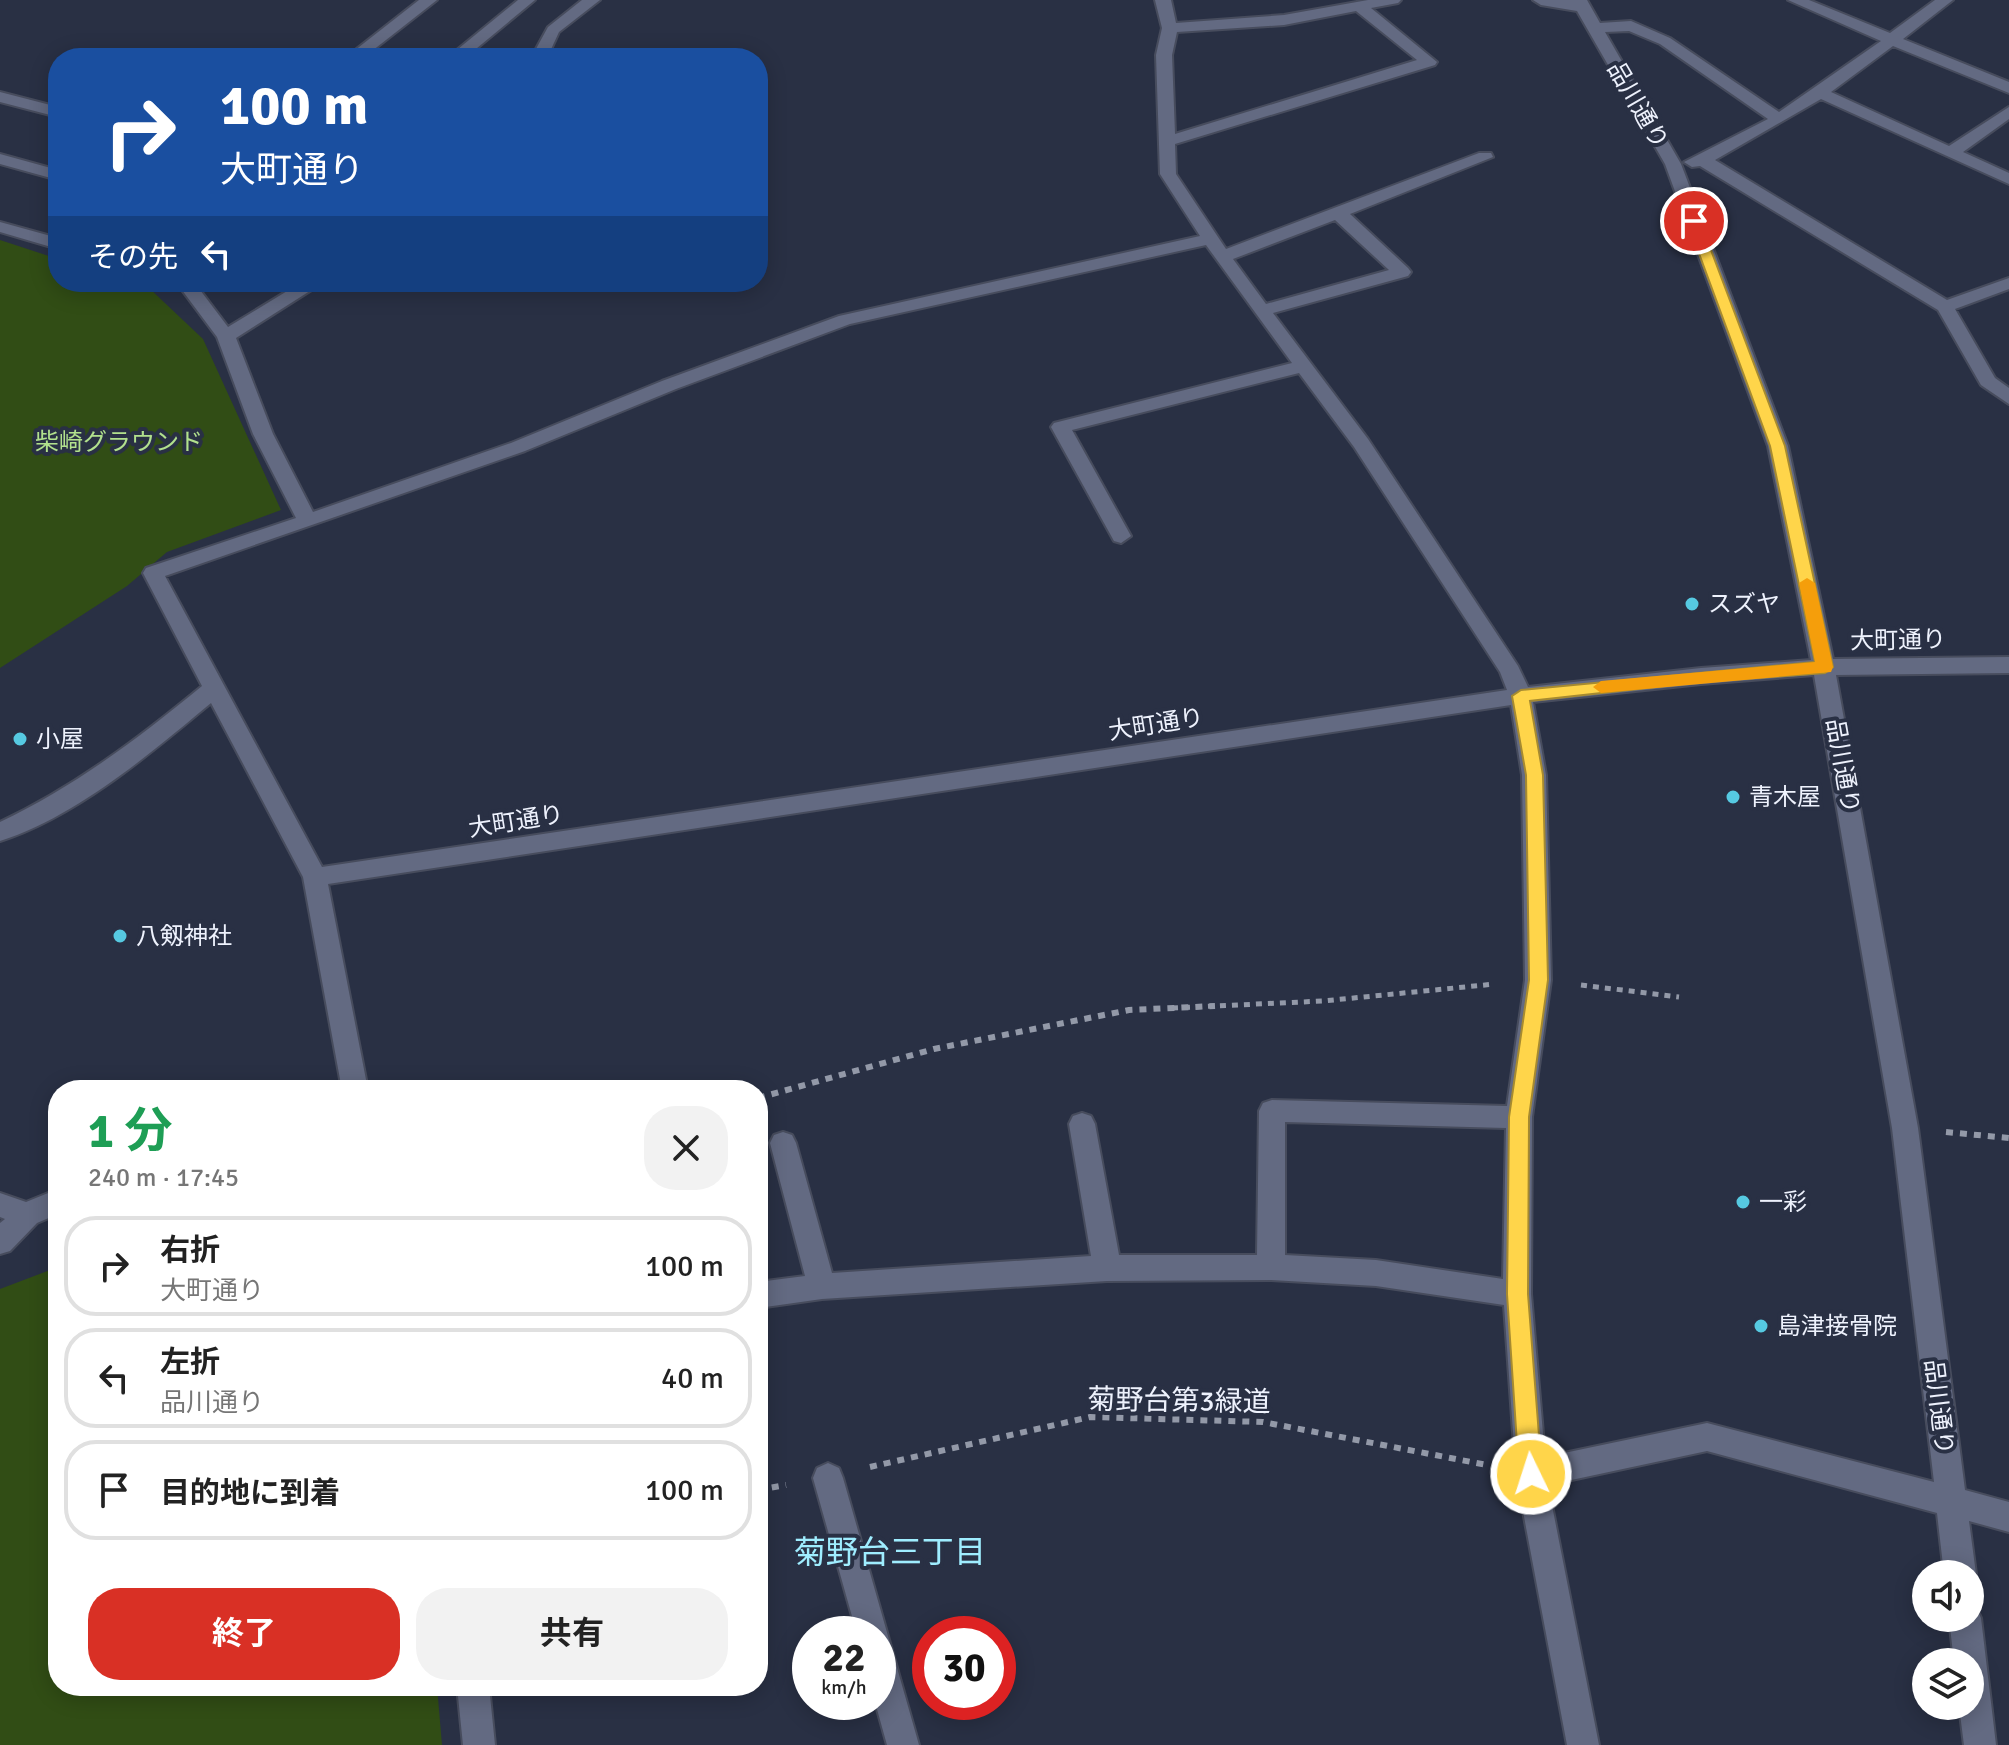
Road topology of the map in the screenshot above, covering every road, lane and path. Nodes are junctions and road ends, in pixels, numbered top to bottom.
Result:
1 (429, 0) edge
2 (527, 0) edge
3 (592, 0) edge
4 (1163, 0) edge
5 (1393, 0) edge
6 (1541, 0) edge
7 (1796, 0) edge
8 (1945, 0) edge
9 (1347, 5) edge
10 (1585, 12) edge
11 (1170, 28) junction
12 (1892, 38) junction
13 (366, 48) edge
14 (467, 48) edge
15 (544, 48) edge
16 (2009, 88) edge
17 (1820, 93) junction
18 (0, 97) edge
19 (48, 109) edge
20 (2009, 112) edge
21 (1779, 119) junction
22 (1166, 142) junction
23 (1951, 152) junction
24 (1485, 157) dead end
25 (0, 159) edge
26 (1703, 160) junction
27 (1673, 164) junction
28 (48, 172) edge
29 (2009, 179) edge
30 (1339, 214) junction
31 (0, 227) edge
32 (1210, 239) junction
33 (48, 241) edge
34 (1222, 257) junction
35 (2009, 283) edge
36 (193, 292) edge
37 (299, 292) edge
38 (1945, 307) junction
39 (1263, 310) junction
40 (226, 336) junction
41 (1304, 366) junction
42 (2009, 398) edge
43 (308, 521) junction
44 (1121, 536) dead end
45 (2009, 665) edge
46 (1825, 667) junction
47 (216, 687) junction
48 (1521, 696) junction
49 (0, 832) edge
50 (315, 877) junction
51 (1538, 980) junction
52 (1679, 997) dead end
53 (351, 1080) edge
54 (768, 1095) edge
55 (1519, 1117) junction
56 (1082, 1124) dead end
57 (1905, 1128) junction
58 (2009, 1138) edge
59 (783, 1143) dead end
60 (0, 1205) edge
61 (48, 1205) edge
62 (27, 1214) junction
63 (0, 1242) edge
64 (1271, 1267) junction
65 (1107, 1268) junction
66 (822, 1286) junction
67 (768, 1294) edge
68 (1517, 1294) junction
69 (1531, 1474) junction
70 (828, 1478) joint
71 (1951, 1501) junction
72 (2009, 1517) edge
73 (1958, 1560) edge
74 (868, 1616) edge
75 (1967, 1632) edge
76 (474, 1696) edge
77 (896, 1719) edge
78 (1588, 1743) edge
79 (479, 1745) edge
80 (903, 1745) edge
81 (1980, 1745) edge

1 - 13 street
2 - 14 street
3 - 15 street
4 - 11 street
5 - 9 street
6 - 10 street
7 - 12 street
8 - 12 street
9 - 11 street
9 - 22 street
10 - 21 street
10 - 27 street, 品川通り
11 - 22 street
12 - 16 street
12 - 17 street
17 - 21 street
17 - 23 street
18 - 19 street
20 - 23 street
21 - 26 street
22 - 32 street
23 - 29 street
24 - 30 street
25 - 28 street
26 - 27 street
26 - 38 street
27 - 46 street, 品川通り
30 - 34 street
30 - 39 street
31 - 33 street
32 - 34 street
32 - 43 street
34 - 39 street
35 - 38 street
36 - 40 street
37 - 40 street
38 - 42 street
39 - 41 street
40 - 43 street
41 - 44 street
41 - 48 street
43 - 47 street
45 - 46 street, 大町通り
46 - 48 street, 大町通り
46 - 57 street, 品川通り
47 - 49 street
47 - 50 street
48 - 50 street, 大町通り
48 - 51 street
50 - 53 street
51 - 52 path
51 - 54 path
51 - 55 street
55 - 64 street
55 - 68 street
56 - 65 street
57 - 58 path
57 - 71 street, 品川通り
59 - 66 street
60 - 62 street
61 - 62 street
62 - 63 street
64 - 65 street
64 - 68 street
65 - 66 street
66 - 67 street
68 - 69 street
69 - 70 path, 菊野台第3緑道
69 - 71 street
69 - 78 street
70 - 74 street
71 - 72 street
71 - 73 street, 品川通り
75 - 81 street
76 - 79 street
77 - 80 street

